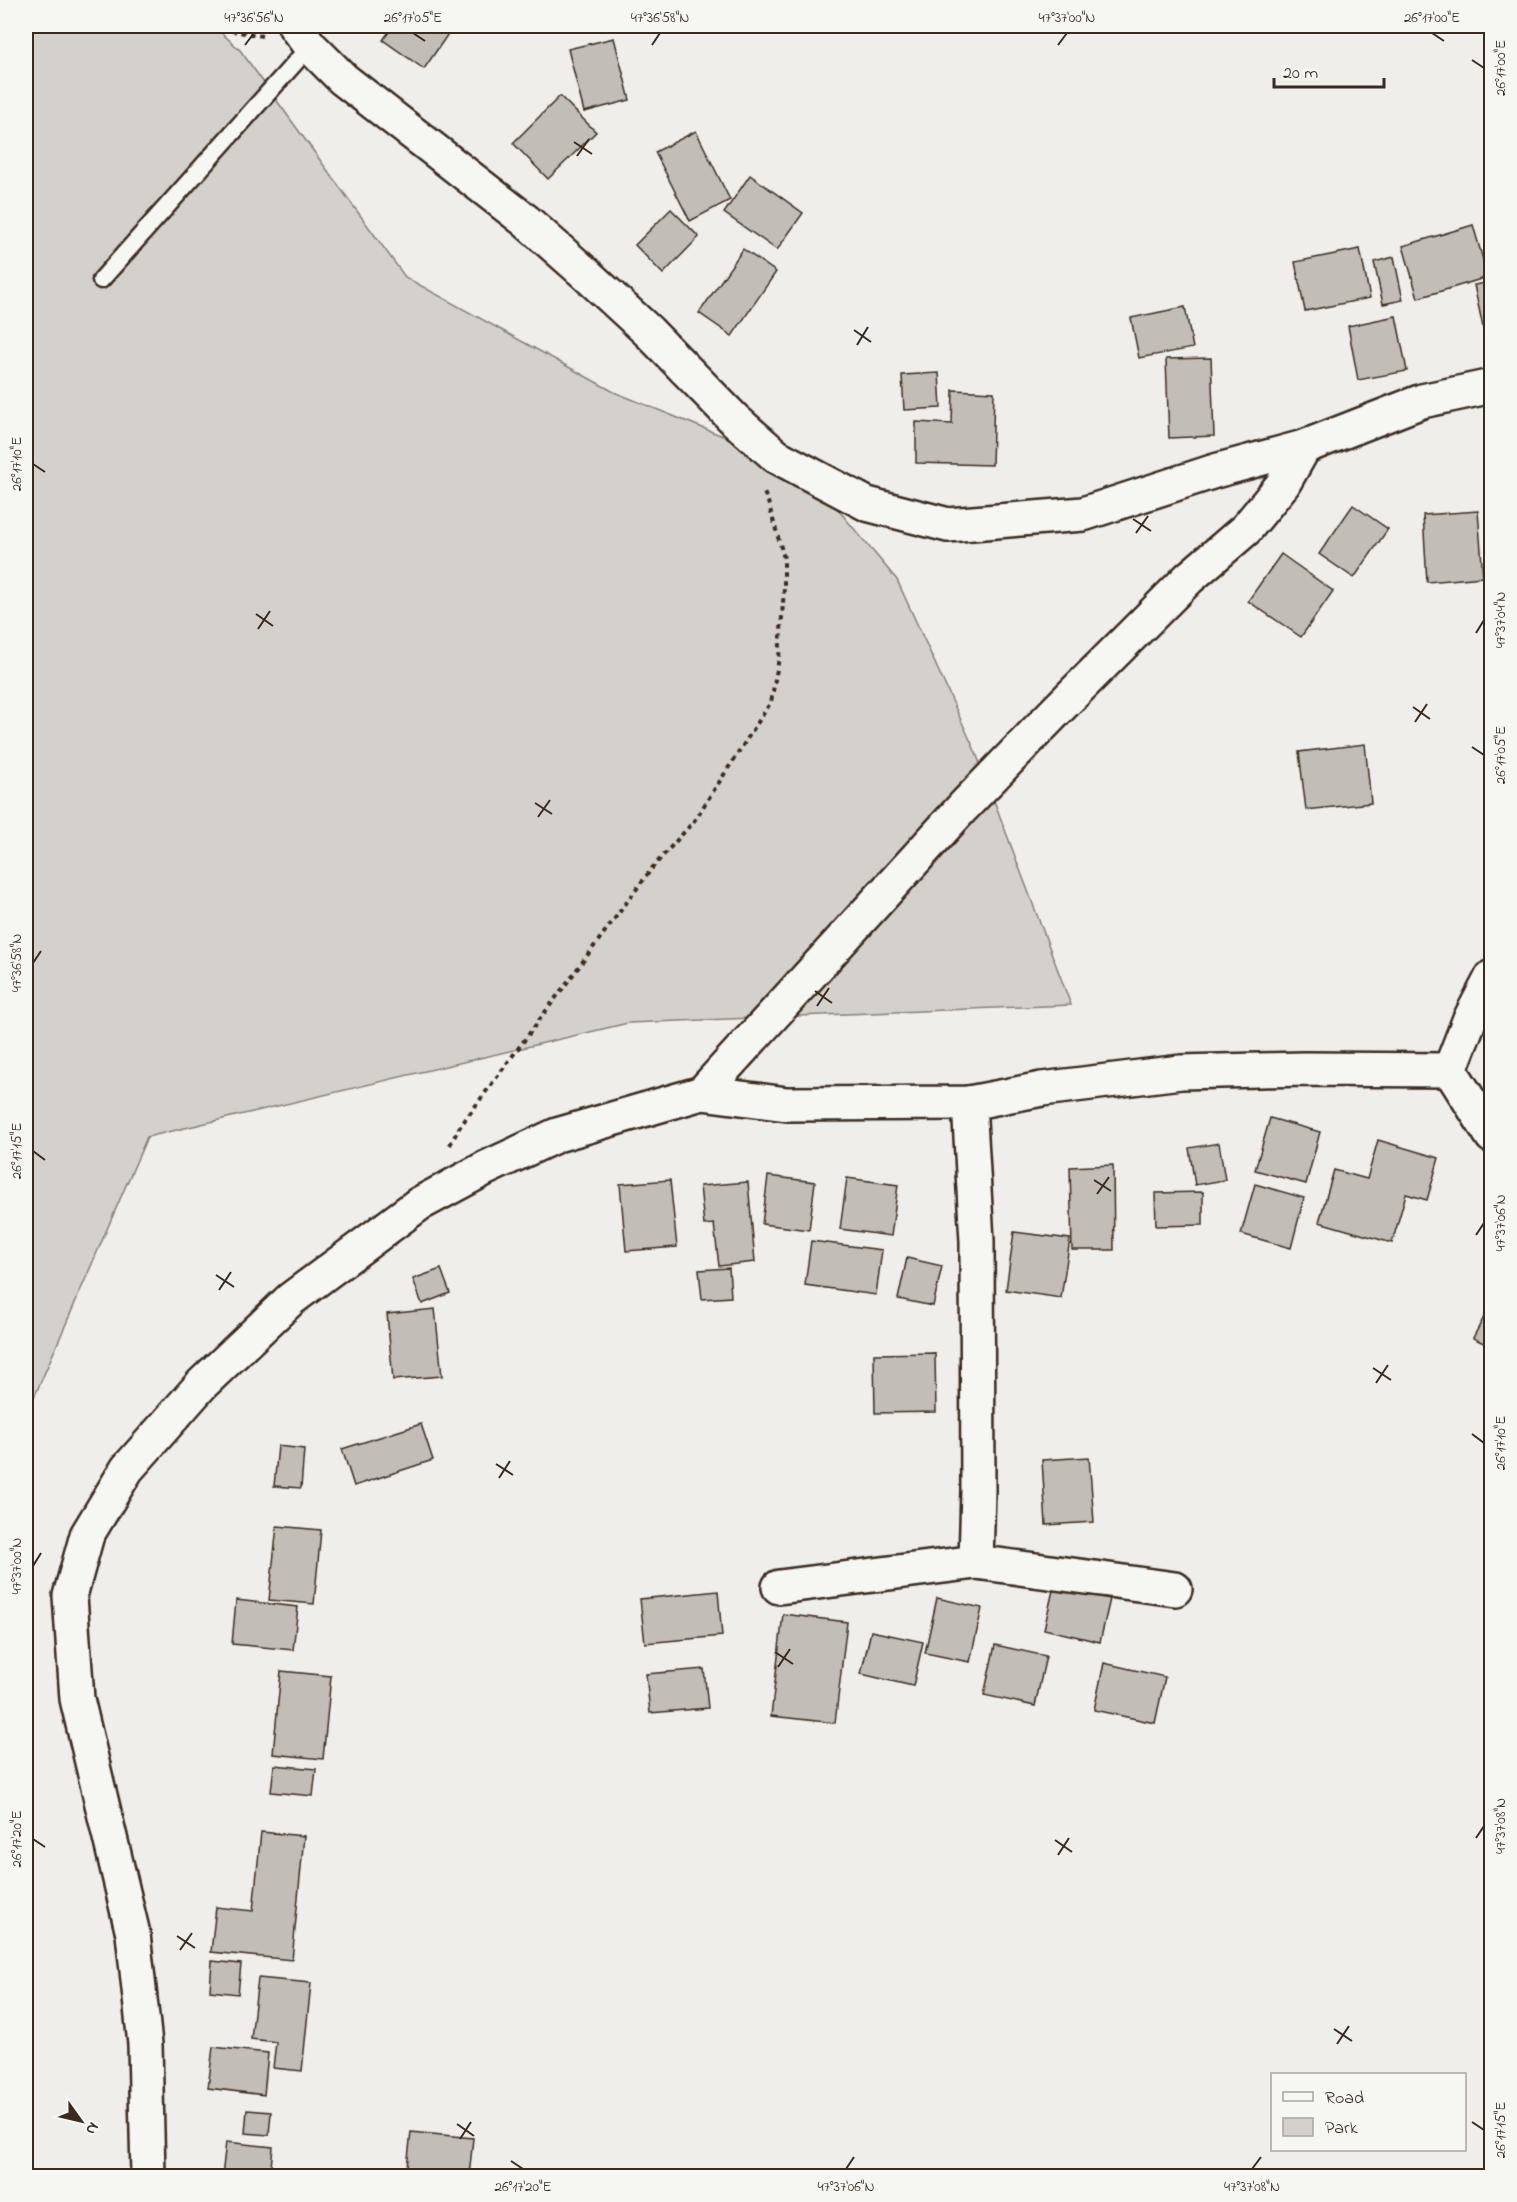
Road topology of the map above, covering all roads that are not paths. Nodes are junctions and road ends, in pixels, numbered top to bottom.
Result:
1 (303, 36) edge
2 (101, 280) dead end
3 (1491, 386) edge
4 (1304, 447) junction
5 (1491, 977) edge
6 (1450, 1070) junction
7 (702, 1093) junction
8 (969, 1103) junction
9 (1491, 1136) edge
10 (976, 1562) junction
11 (779, 1587) dead end
12 (1175, 1589) dead end
13 (148, 2176) edge

1 - 2 lane
1 - 4 street
3 - 4 street
4 - 7 street
5 - 6 street
6 - 8 street
6 - 9 street
7 - 8 street
7 - 13 street
8 - 10 street
10 - 11 street
10 - 12 street

